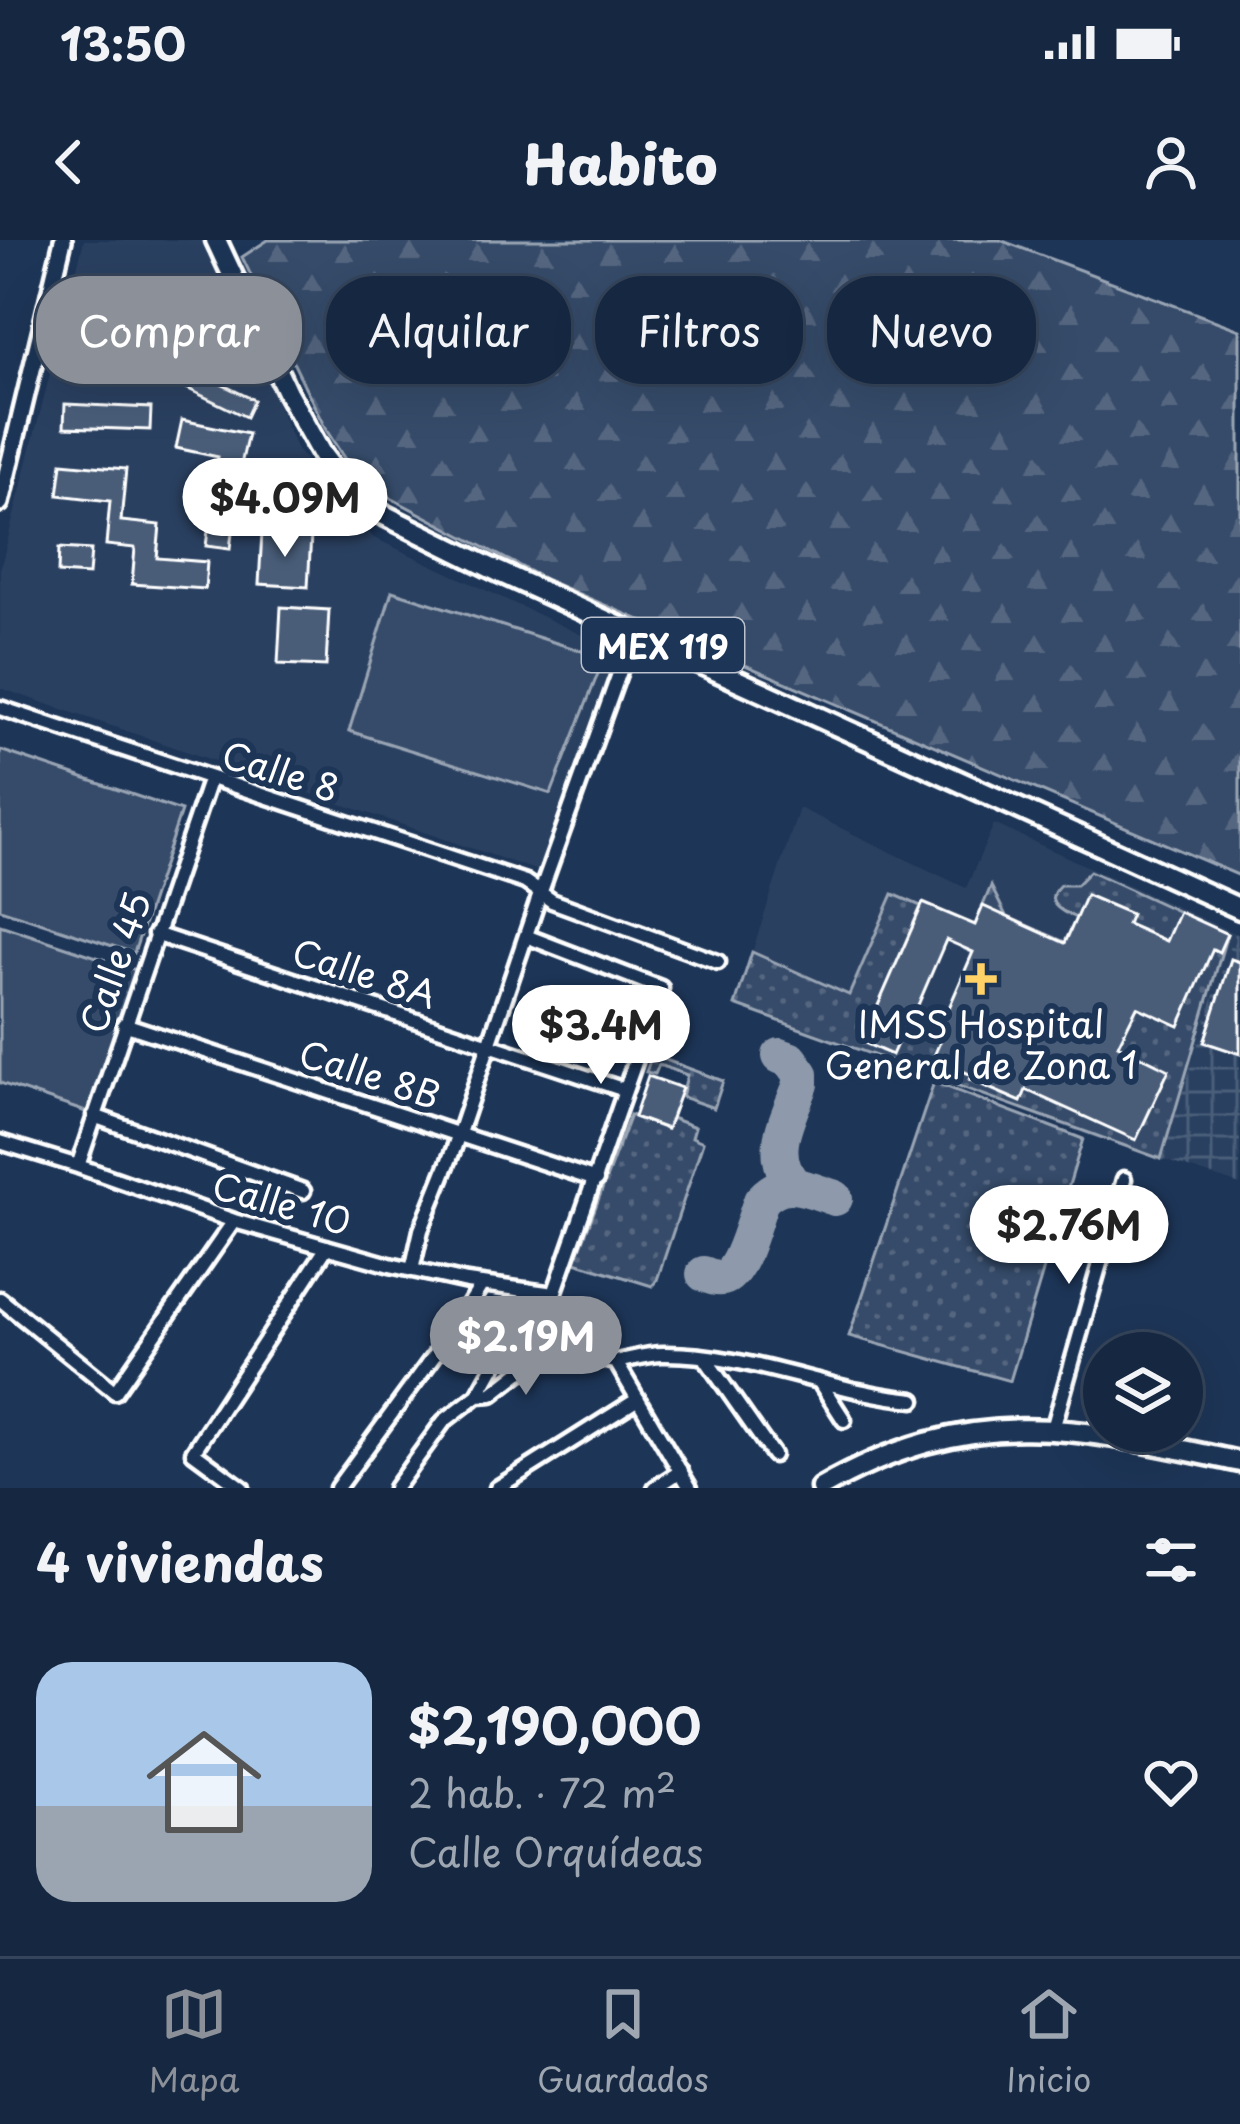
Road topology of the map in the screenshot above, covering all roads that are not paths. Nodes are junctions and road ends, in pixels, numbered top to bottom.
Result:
1 (63, 240) edge
2 (215, 240) edge
3 (0, 503) edge
4 (634, 632) junction
5 (0, 708) edge
6 (210, 778) junction
7 (540, 894) junction
8 (1240, 909) edge
9 (155, 934) junction
10 (526, 936) junction
11 (718, 962) dead end
12 (124, 1024) junction
13 (490, 1044) junction
14 (626, 1090) junction
15 (94, 1116) junction
16 (459, 1133) junction
17 (0, 1142) edge
18 (78, 1166) junction
19 (1124, 1179) dead end
20 (596, 1180) junction
21 (303, 1191) dead end
22 (234, 1221) junction
23 (326, 1247) junction
24 (412, 1270) junction
25 (482, 1285) junction
26 (528, 1291) junction
27 (554, 1294) junction
28 (0, 1299) edge
29 (508, 1344) junction
30 (561, 1348) junction
31 (705, 1358) junction
32 (616, 1362) junction
33 (526, 1369) junction
34 (819, 1381) junction
35 (478, 1395) junction
36 (638, 1399) junction
37 (914, 1400) dead end
38 (844, 1420) dead end
39 (1053, 1429) junction
40 (773, 1455) dead end
41 (1240, 1462) edge
42 (681, 1472) junction
43 (242, 1488) edge
44 (337, 1488) edge
45 (395, 1488) edge
46 (497, 1488) edge
47 (655, 1488) edge
48 (690, 1488) edge
49 (821, 1488) edge

1 - 3 street
2 - 4 main road, MEX 119
4 - 7 street
4 - 8 main road, MEX 119
5 - 6 street, Calle 8
6 - 7 street, Calle 8
6 - 9 street, Calle 45
7 - 10 street
7 - 11 street, Calle 8
9 - 12 street, Calle 45
9 - 13 street, Calle 8A
10 - 13 street
10 - 14 street
12 - 15 street, Calle 45
12 - 16 street, Calle 8B
13 - 14 street, Calle 8A
13 - 16 street
14 - 20 street
15 - 18 street, Calle 45
15 - 21 street
16 - 20 street, Calle 8B
16 - 24 street
17 - 18 street, Calle 10
18 - 22 street, Calle 10
19 - 39 street
20 - 27 street
22 - 23 street, Calle 10
22 - 28 street
23 - 24 street, Calle 10
23 - 43 street
24 - 25 street, Calle 10
25 - 26 street, Calle 10
25 - 44 street
26 - 27 street, Calle 10
26 - 29 street
27 - 30 street
29 - 33 street
29 - 35 street
30 - 32 street
30 - 33 street
31 - 32 street
31 - 34 street
31 - 40 street
32 - 36 street
33 - 35 street
34 - 37 street
34 - 38 street
35 - 45 street
36 - 42 street
36 - 46 street
39 - 41 main road
39 - 49 main road
42 - 47 street
42 - 48 street

